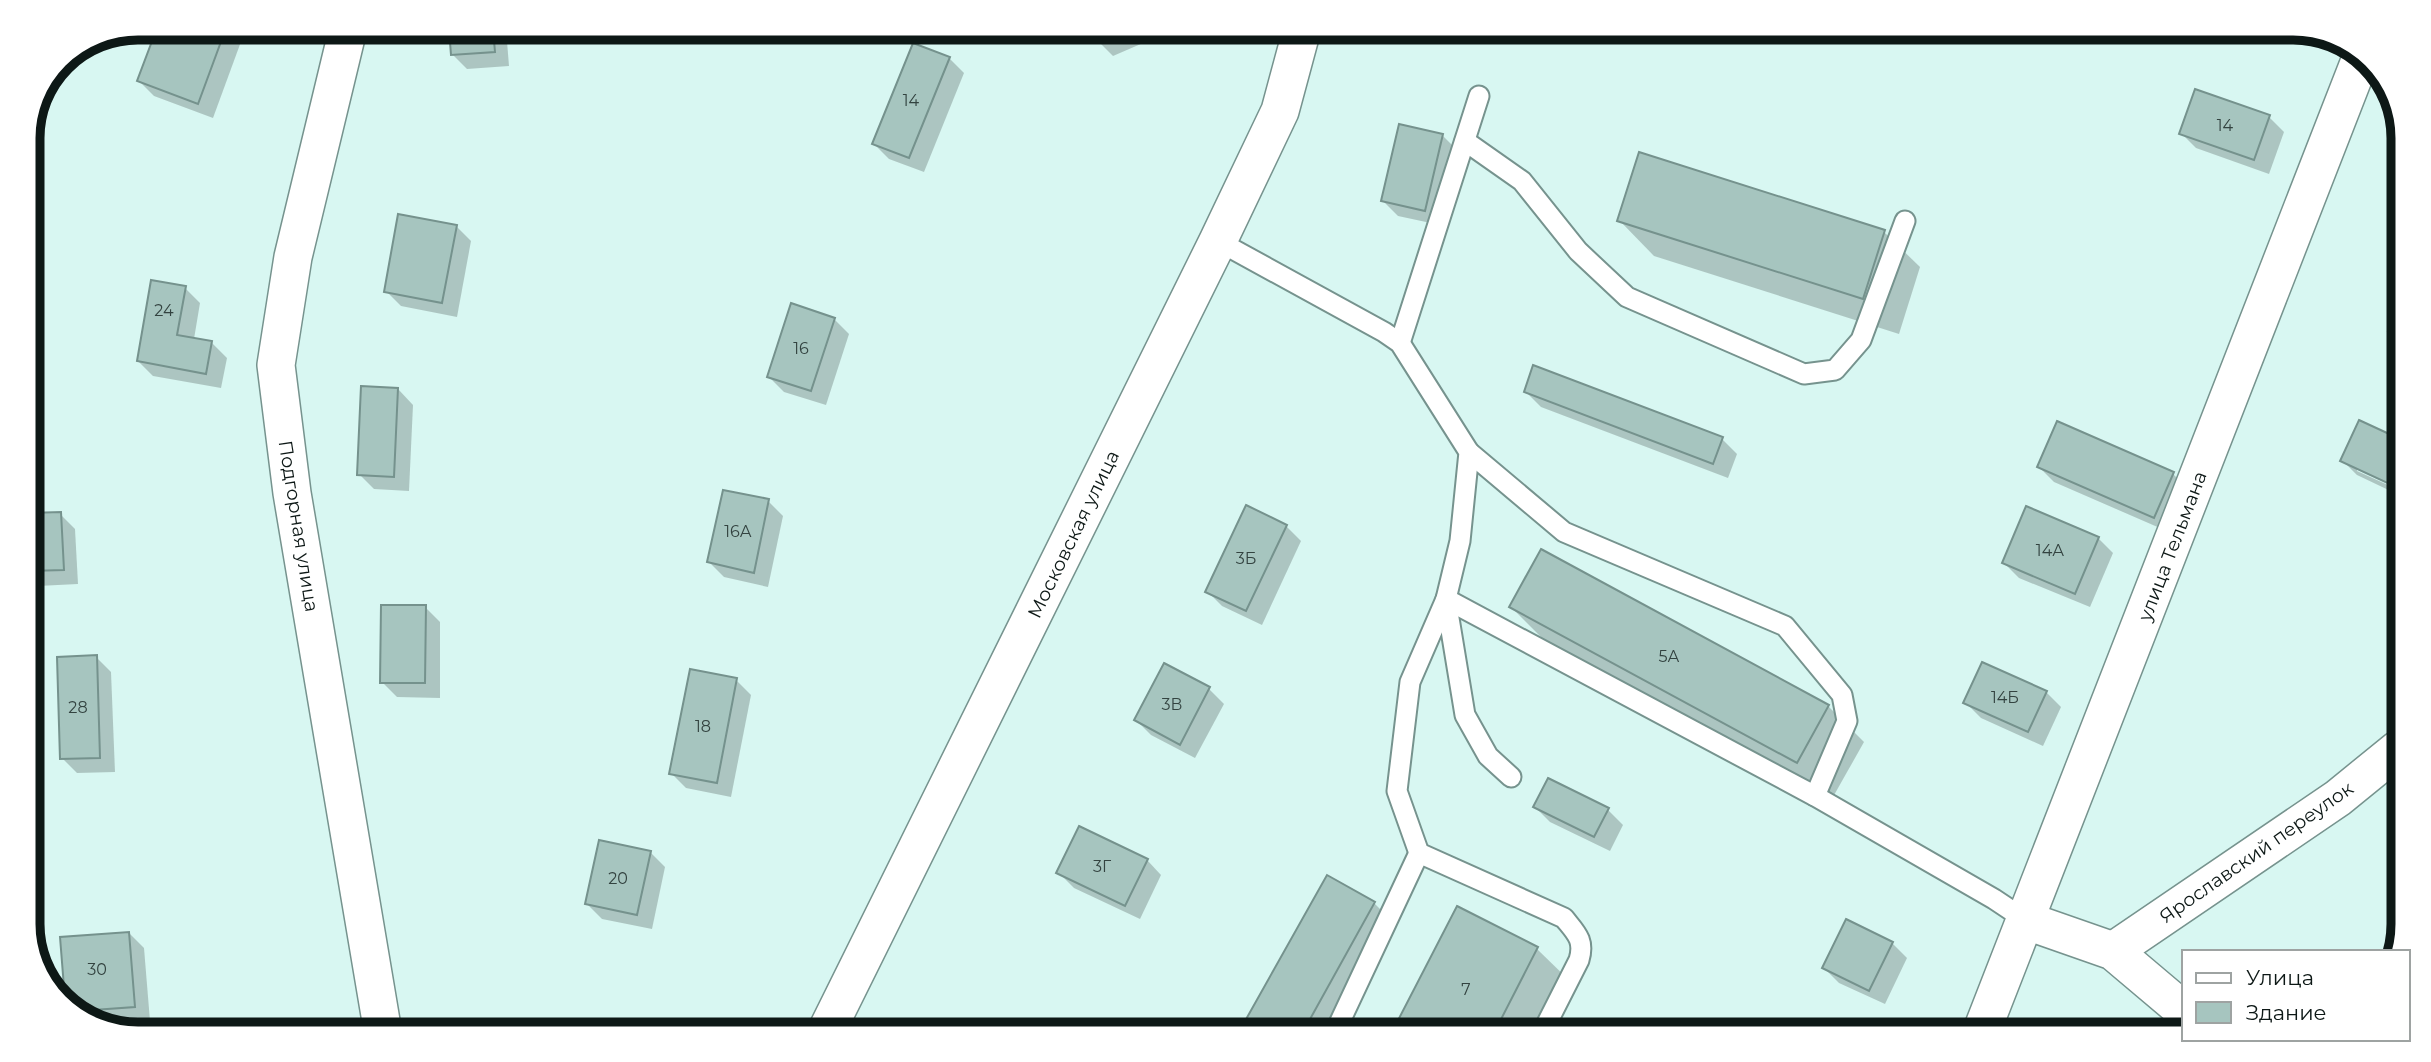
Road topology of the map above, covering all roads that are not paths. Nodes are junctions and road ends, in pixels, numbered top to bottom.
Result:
1 (345, 40) edge
2 (1299, 40) edge
3 (2358, 66) edge
4 (1479, 96) dead end
5 (1465, 141) junction
6 (1905, 221) dead end
7 (1218, 241) junction
8 (1400, 344) junction
9 (1469, 452) junction
10 (1446, 599) junction
11 (2391, 755) edge
12 (1511, 777) dead end
13 (1815, 796) junction
14 (1419, 853) junction
15 (2027, 921) junction
16 (2113, 951) junction
17 (2182, 1009) edge
18 (381, 1022) edge
19 (831, 1022) edge
20 (1340, 1022) edge
21 (1547, 1022) edge
22 (1986, 1022) edge

1 - 18 street, Подгорная улица
2 - 7 street, Московская улица
3 - 15 street, улица Тельмана
4 - 5 lane
5 - 6 lane
5 - 8 lane
7 - 8 lane
7 - 19 street, Московская улица
8 - 9 lane
9 - 10 lane
9 - 13 lane
10 - 12 lane
10 - 13 lane
10 - 14 lane
11 - 16 street, Ярославский переулок
13 - 15 lane
14 - 20 lane
14 - 21 lane
15 - 16 street
15 - 22 street, улица Тельмана
16 - 17 street

